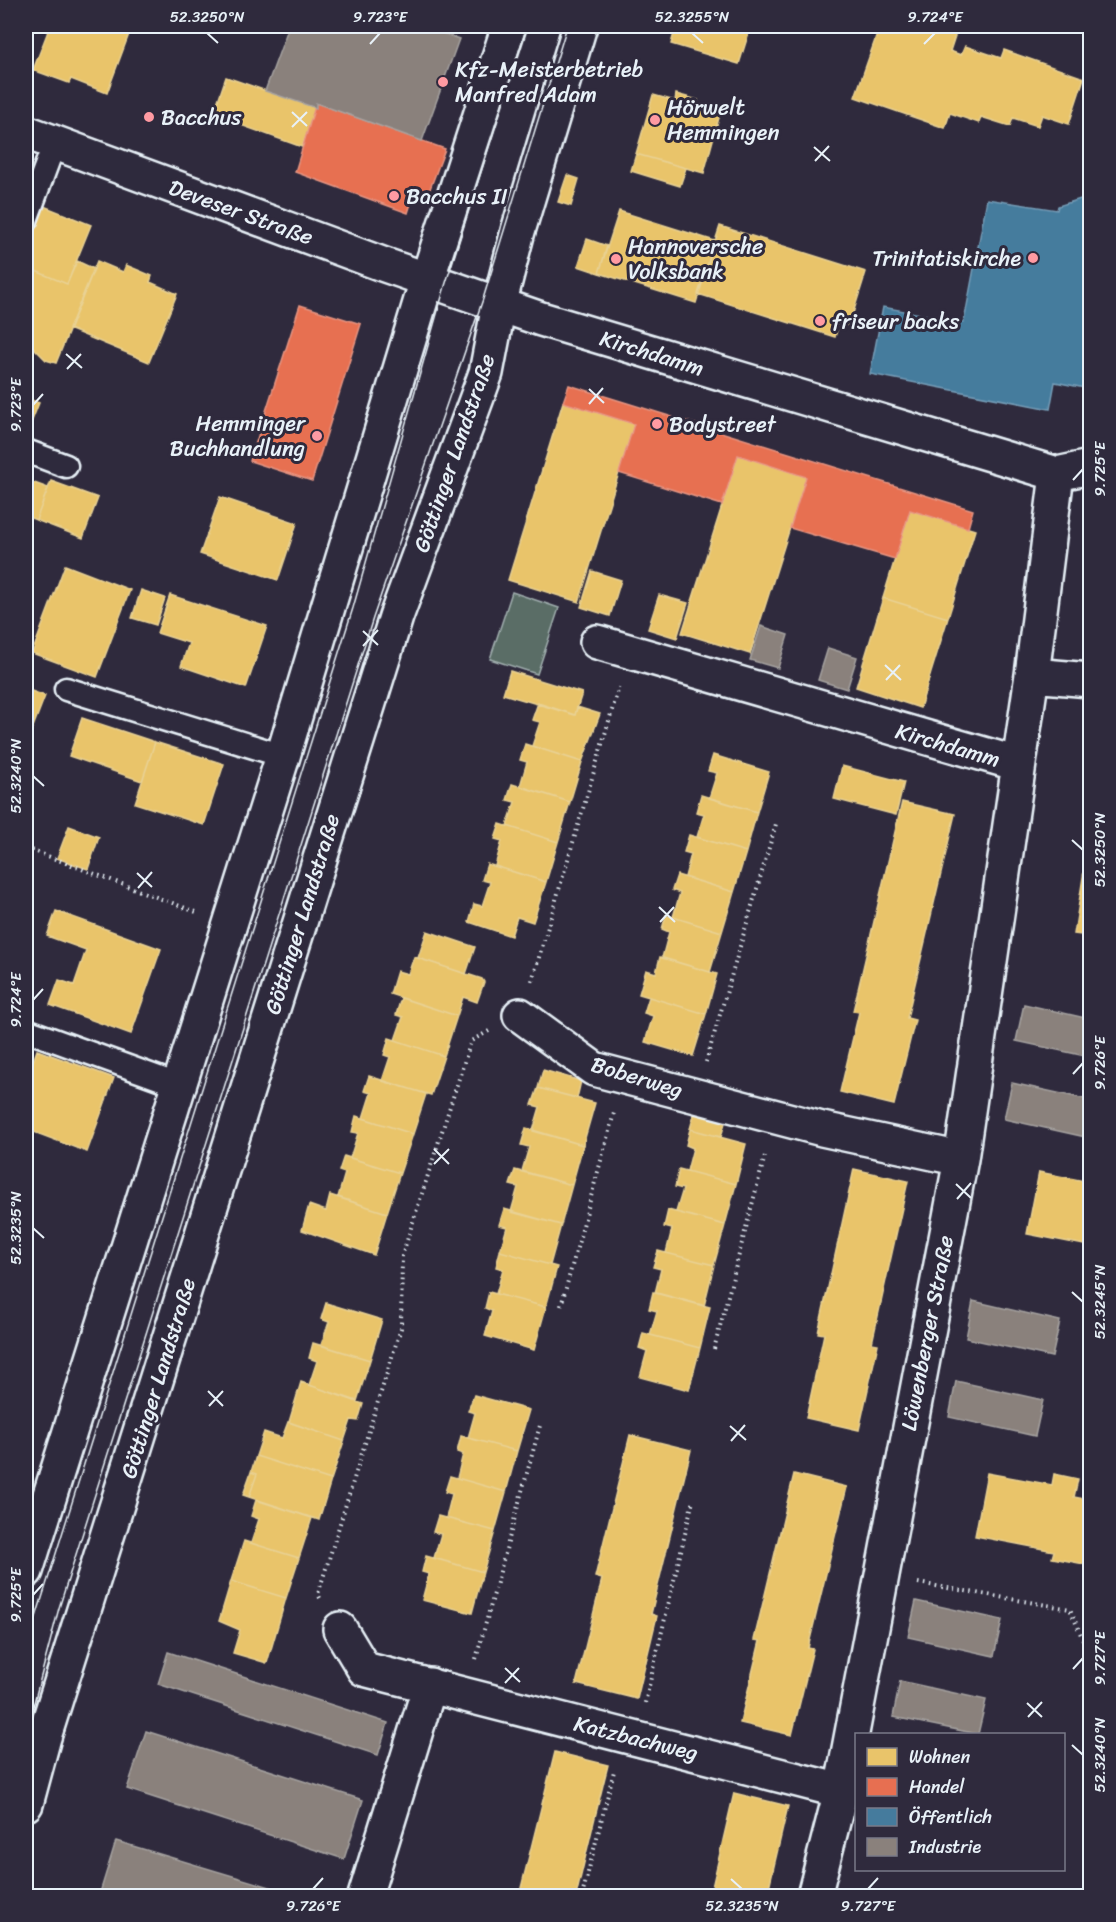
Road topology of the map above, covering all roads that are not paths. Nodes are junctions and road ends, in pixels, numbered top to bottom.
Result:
1 (509, 26) edge
2 (580, 26) edge
3 (40, 137) edge
4 (26, 220) edge
5 (442, 285) junction
6 (499, 305) junction
7 (26, 451) edge
8 (66, 466) dead end
9 (1090, 467) edge
10 (1057, 474) junction
11 (597, 642) dead end
12 (1032, 675) junction
13 (1090, 680) edge
14 (66, 689) dead end
15 (283, 756) junction
16 (1018, 765) junction
17 (520, 1015) road end
18 (26, 1030) edge
19 (178, 1085) junction
20 (961, 1159) junction
21 (26, 1571) edge
22 (340, 1629) road end
23 (430, 1685) junction
24 (841, 1791) junction
25 (26, 1804) edge
26 (365, 1896) edge
27 (814, 1896) edge

1 - 5 street
2 - 6 street, Göttinger Landstraße
3 - 4 lane
3 - 5 street, Deveser Straße
5 - 6 street, Kirchdamm
5 - 15 street
6 - 10 street, Kirchdamm
6 - 25 street, Göttinger Landstraße
7 - 8 lane
9 - 10 street, Kirchdamm
10 - 12 street, Kirchdamm
11 - 16 street, Kirchdamm
12 - 13 street
12 - 16 street, Kirchdamm
14 - 15 lane
15 - 19 street
16 - 20 street, Löwenberger Straße
17 - 20 street, Boberweg
18 - 19 lane
19 - 21 street
20 - 24 street, Löwenberger Straße
22 - 23 street, Katzbachweg
23 - 24 street, Katzbachweg
23 - 26 street
24 - 27 street, Löwenberger Straße

